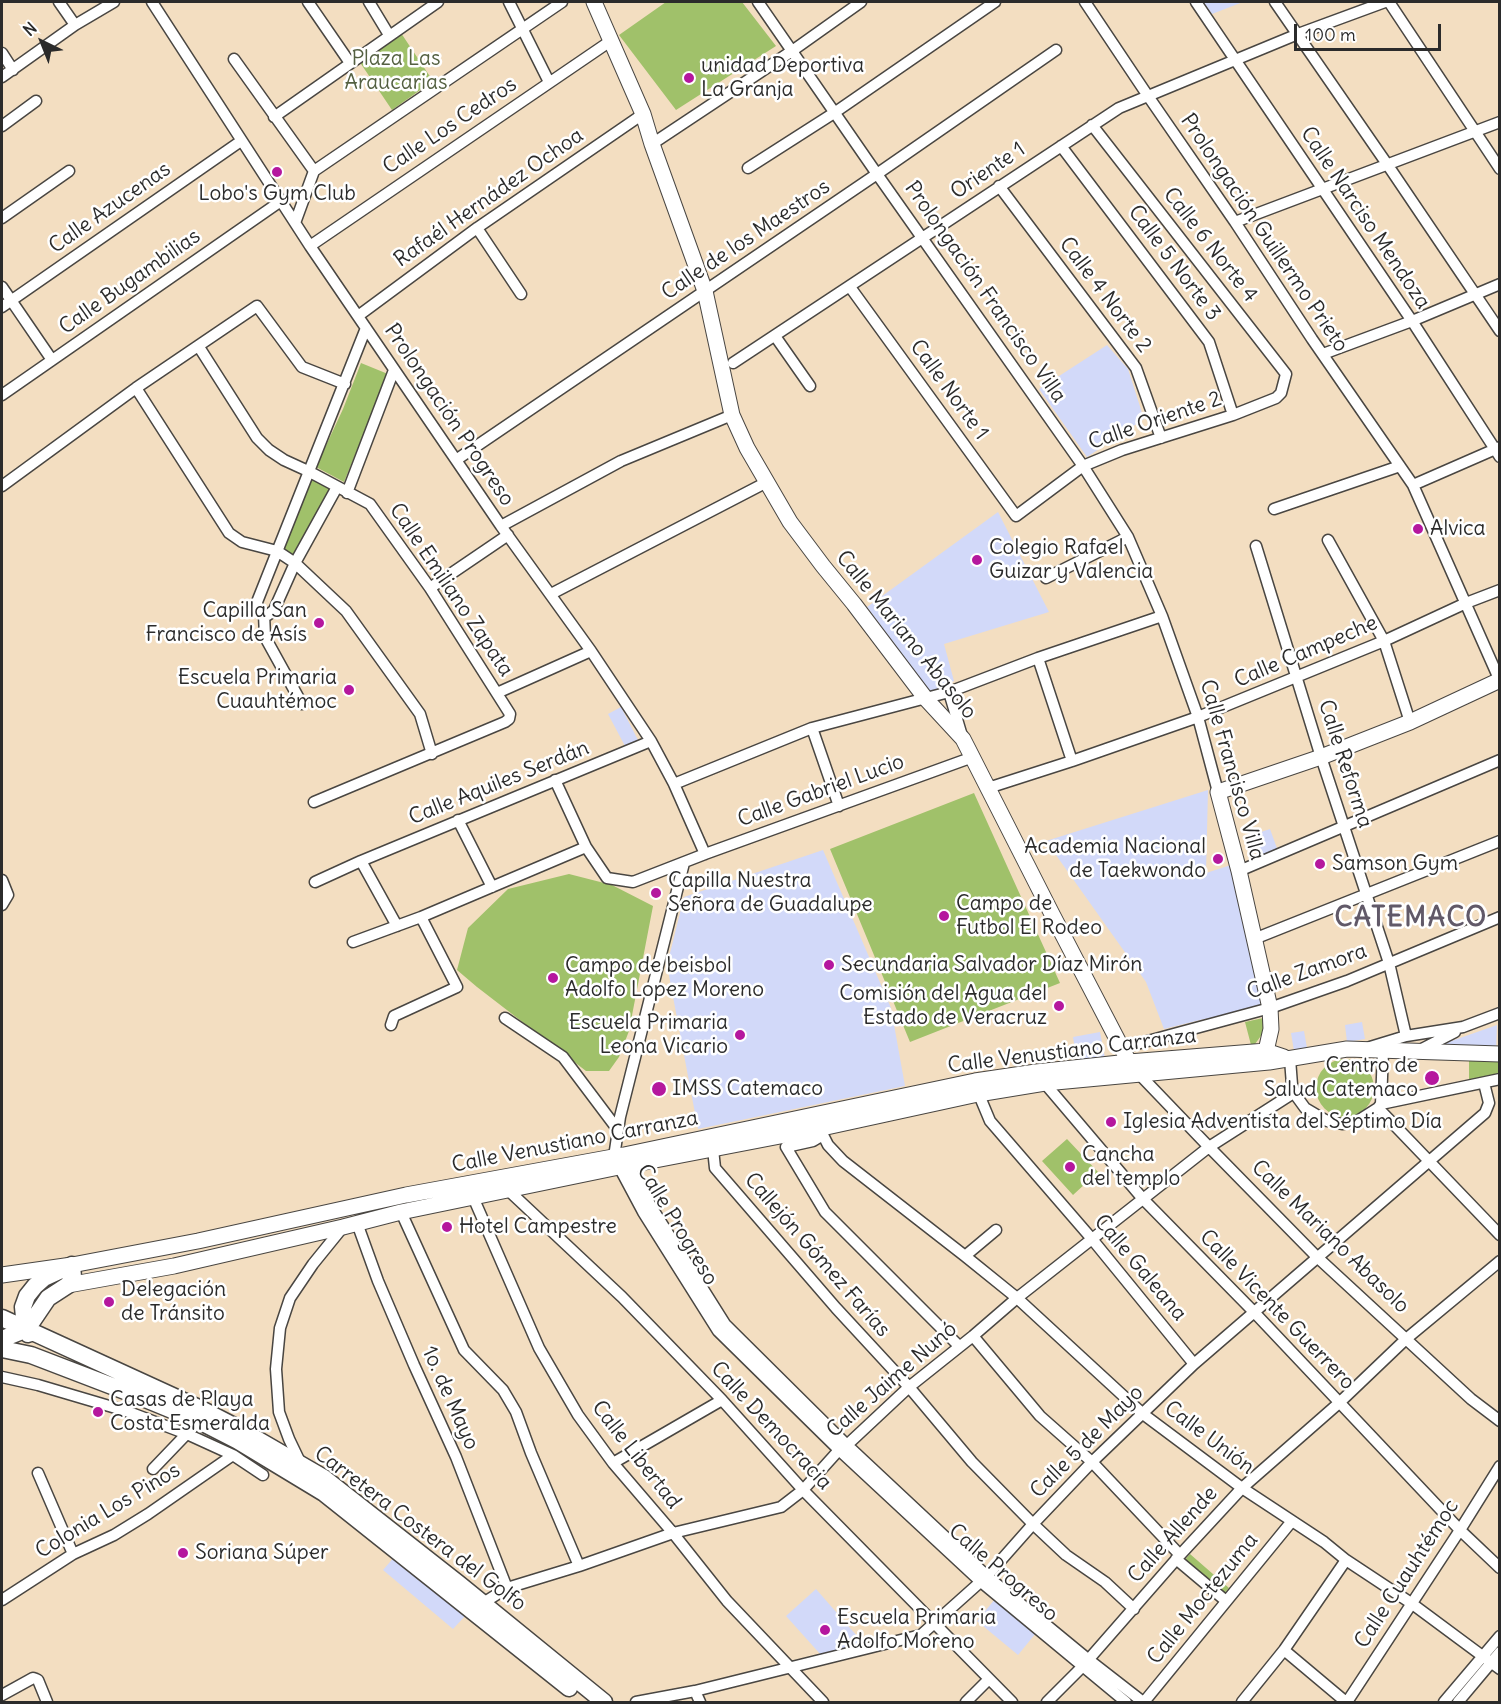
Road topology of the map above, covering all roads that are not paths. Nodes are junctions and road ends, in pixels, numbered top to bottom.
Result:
1 (59, 2) edge
2 (114, 2) edge
3 (152, 2) edge
4 (308, 2) edge
5 (369, 2) edge
6 (438, 2) edge
7 (509, 2) edge
8 (560, 2) edge
9 (594, 2) edge
10 (758, 2) edge
11 (861, 2) edge
12 (995, 2) edge
13 (1085, 2) edge
14 (1196, 2) edge
15 (1275, 2) edge
16 (1387, 2) edge
17 (75, 25) junction
18 (522, 28) junction
19 (1298, 34) junction
20 (390, 35) junction
21 (612, 40) junction
22 (1056, 50) dead end
23 (792, 51) junction
24 (2, 53) edge
25 (234, 59) dead end
26 (1236, 60) junction
27 (350, 63) junction
28 (13, 70) junction
29 (2, 77) edge
30 (549, 82) junction
31 (1148, 96) junction
32 (36, 101) dead end
33 (834, 113) junction
34 (644, 114) junction
35 (274, 117) junction
36 (1500, 122) edge
37 (1092, 125) junction
38 (2, 126) edge
39 (1473, 131) junction
40 (241, 141) junction
41 (652, 144) junction
42 (1060, 146) junction
43 (1387, 164) junction
44 (748, 168) dead end
45 (1500, 169) edge
46 (69, 171) dead end
47 (314, 171) junction
48 (877, 174) junction
49 (999, 186) junction
50 (1322, 189) junction
51 (281, 201) junction
52 (2, 218) edge
53 (1235, 222) junction
54 (295, 224) junction
55 (477, 228) junction
56 (923, 238) junction
57 (310, 246) junction
58 (1500, 284) edge
59 (2, 287) edge
60 (850, 287) junction
61 (705, 291) junction
62 (521, 294) dead end
63 (1474, 294) junction
64 (12, 301) junction
65 (2, 308) edge
66 (358, 316) junction
67 (1412, 321) junction
68 (366, 328) junction
69 (1500, 331) edge
70 (775, 336) junction
71 (199, 346) junction
72 (1323, 354) junction
73 (52, 360) junction
74 (734, 363) dead end
75 (394, 370) junction
76 (345, 384) junction
77 (810, 386) dead end
78 (136, 388) junction
79 (1281, 393) joint
80 (2, 395) edge
81 (732, 415) junction
82 (1233, 415) junction
83 (1161, 438) junction
84 (1498, 451) edge
85 (456, 460) junction
86 (1083, 466) junction
87 (1400, 466) junction
88 (308, 471) junction
89 (767, 482) junction
90 (1413, 484) junction
91 (2, 486) edge
92 (342, 490) junction
93 (1274, 509) dead end
94 (1016, 516) joint
95 (505, 530) junction
96 (1128, 537) junction
97 (1328, 540) dead end
98 (1256, 546) dead end
99 (277, 551) junction
100 (295, 563) junction
101 (1046, 578) dead end
102 (430, 588) junction
103 (1500, 590) edge
104 (551, 594) junction
105 (1466, 603) junction
106 (264, 614) junction
107 (1162, 616) junction
108 (1384, 641) junction
109 (591, 651) junction
110 (1038, 657) junction
111 (1297, 677) junction
112 (1500, 680) edge
113 (949, 692) junction
114 (497, 693) junction
115 (926, 699) junction
116 (302, 704) dead end
117 (1198, 717) junction
118 (1410, 722) junction
119 (812, 728) junction
120 (963, 739) junction
121 (651, 741) junction
122 (432, 754) junction
123 (973, 757) junction
124 (1322, 757) junction
125 (1500, 760) edge
126 (1072, 761) junction
127 (555, 780) junction
128 (674, 784) junction
129 (988, 788) junction
130 (1218, 792) junction
131 (314, 802) dead end
132 (839, 806) junction
133 (458, 820) junction
134 (1344, 826) junction
135 (1500, 841) edge
136 (586, 847) junction
137 (705, 854) junction
138 (361, 861) junction
139 (684, 863) junction
140 (1239, 871) junction
141 (2, 880) edge
142 (315, 882) dead end
143 (492, 887) junction
144 (1366, 895) junction
145 (2, 905) edge
146 (421, 917) junction
147 (1500, 917) edge
148 (397, 926) junction
149 (1254, 939) junction
150 (353, 942) dead end
151 (1389, 963) junction
152 (1270, 1008) junction
153 (1500, 1013) edge
154 (505, 1018) dead end
155 (392, 1020) dead end
156 (1463, 1027) junction
157 (1406, 1036) junction
158 (1360, 1049) junction
159 (1383, 1050) junction
160 (1418, 1051) junction
161 (1500, 1054) edge
162 (1267, 1056) junction
163 (1290, 1059) junction
164 (1130, 1061) junction
165 (1040, 1078) junction
166 (1500, 1079) edge
167 (1484, 1083) junction
168 (976, 1087) junction
169 (1295, 1092) junction
170 (1379, 1106) junction
171 (821, 1126) junction
172 (618, 1130) junction
173 (1209, 1147) junction
174 (713, 1149) junction
175 (620, 1158) junction
176 (1430, 1160) junction
177 (506, 1183) junction
178 (473, 1197) junction
179 (1143, 1199) junction
180 (401, 1212) junction
181 (1496, 1223) edge
182 (350, 1225) junction
183 (996, 1230) dead end
184 (1500, 1235) edge
185 (1092, 1239) junction
186 (965, 1256) junction
187 (1317, 1257) junction
188 (1500, 1261) edge
189 (72, 1265) junction
190 (2, 1275) edge
191 (68, 1285) junction
192 (1017, 1298) junction
193 (1253, 1311) junction
194 (2, 1318) edge
195 (27, 1329) junction
196 (973, 1335) junction
197 (2, 1339) edge
198 (1406, 1339) junction
199 (959, 1346) junction
200 (2, 1349) edge
201 (42, 1359) junction
202 (1194, 1364) junction
203 (2, 1377) edge
204 (909, 1387) junction
205 (722, 1400) junction
206 (1339, 1403) junction
207 (1143, 1414) junction
208 (201, 1415) junction
209 (1500, 1421) edge
210 (187, 1434) junction
211 (843, 1447) junction
212 (232, 1455) junction
213 (1092, 1462) junction
214 (613, 1463) junction
215 (301, 1465) junction
216 (1500, 1466) edge
217 (153, 1469) dead end
218 (38, 1473) dead end
219 (263, 1475) dead end
220 (1242, 1488) junction
221 (803, 1490) junction
222 (1292, 1521) junction
223 (1033, 1524) junction
224 (1460, 1530) junction
225 (673, 1533) junction
226 (73, 1554) junction
227 (1178, 1557) junction
228 (1346, 1560) junction
229 (579, 1566) junction
230 (1500, 1568) edge
231 (984, 1579) junction
232 (507, 1588) junction
233 (2, 1600) edge
234 (1226, 1601) junction
235 (1411, 1603) junction
236 (478, 1607) junction
237 (1134, 1609) junction
238 (934, 1624) junction
239 (1500, 1636) edge
240 (1284, 1650) junction
241 (1500, 1652) edge
242 (1491, 1663) edge
243 (1086, 1664) junction
244 (788, 1667) junction
245 (989, 1679) junction
246 (695, 1691) junction
247 (2, 1695) edge
248 (47, 1702) edge
249 (586, 1702) edge
250 (604, 1702) edge
251 (636, 1702) edge
252 (700, 1702) edge
253 (823, 1702) edge
254 (966, 1702) edge
255 (1012, 1702) edge
256 (1047, 1702) edge
257 (1126, 1702) edge
258 (1143, 1702) edge
259 (1242, 1702) edge
260 (1346, 1702) edge
261 (1444, 1702) edge
262 (1458, 1702) edge

1 - 17 street
2 - 17 street
3 - 40 street, Prolongación Progreso
4 - 27 street
5 - 20 street
6 - 20 street
7 - 18 street
8 - 18 street
9 - 21 main road, Calle Mariano Abasolo
10 - 23 street, Prolongación Francisco Villa
11 - 23 street
12 - 33 street
13 - 31 street, Prolongación Guillermo Prieto
14 - 26 street, Calle Narciso Mendoza
15 - 19 street
16 - 19 street, Oriente 1
16 - 39 street
17 - 28 street
18 - 30 street
18 - 47 street
19 - 26 street, Oriente 1
19 - 43 street
20 - 27 street
21 - 30 street, Calle Los Cedros
21 - 34 main road, Calle Mariano Abasolo
22 - 48 street, Calle de los Maestros
23 - 33 street, Prolongación Francisco Villa
23 - 41 street
24 - 28 street
25 - 35 street
26 - 31 street, Oriente 1
26 - 50 street, Calle Narciso Mendoza
27 - 35 street
28 - 29 street
30 - 57 street, Calle Los Cedros
31 - 37 street, Oriente 1
31 - 53 street, Prolongación Guillermo Prieto
32 - 38 street
33 - 44 street
33 - 48 street, Prolongación Francisco Villa
34 - 41 main road, Calle Mariano Abasolo
34 - 55 street, Rafaél Hernádez Ochoa
35 - 47 street
36 - 39 street
37 - 42 street, Oriente 1
37 - 79 street, Calle 6 Norte 4
39 - 43 street
39 - 45 street
40 - 51 street, Prolongación Progreso
40 - 64 street, Calle Azucenas
41 - 61 main road, Calle Mariano Abasolo
42 - 49 street, Oriente 1
42 - 82 street, Calle 5 Norte 3
43 - 50 street
43 - 63 street
46 - 52 street
47 - 54 street
48 - 56 street, Prolongación Francisco Villa
48 - 61 street, Calle de los Maestros
49 - 56 street, Oriente 1
49 - 83 street, Calle 4 Norte 2
50 - 53 street
50 - 67 street, Calle Narciso Mendoza
51 - 54 street, Prolongación Progreso
51 - 73 street, Calle Bugambilias
53 - 72 street, Prolongación Guillermo Prieto
54 - 57 street, Prolongación Progreso
55 - 62 street
55 - 66 street, Rafaél Hernádez Ochoa
56 - 60 street, Oriente 1
56 - 86 street, Prolongación Francisco Villa
57 - 66 street, Prolongación Progreso
58 - 63 street
59 - 64 street
60 - 70 street, Oriente 1
60 - 94 street, Calle Norte 1
61 - 81 main road, Calle Mariano Abasolo
61 - 85 street, Calle de los Maestros
63 - 67 street
63 - 69 street
64 - 65 street, Calle Azucenas
64 - 73 street
66 - 68 street, Prolongación Progreso
67 - 72 street
67 - 84 street, Calle Narciso Mendoza
68 - 75 street, Prolongación Progreso
68 - 76 street
70 - 74 street, Oriente 1
70 - 77 street
71 - 76 street
71 - 78 street
71 - 88 street, Calle Emiliano Zapata
72 - 87 street, Prolongación Guillermo Prieto
73 - 80 street, Calle Bugambilias
75 - 85 street, Prolongación Progreso
75 - 92 street
76 - 88 street
78 - 91 street
78 - 99 street
79 - 82 street, Calle Oriente 2
81 - 89 main road, Calle Mariano Abasolo
81 - 95 street
82 - 83 street, Calle Oriente 2
83 - 86 street, Calle Oriente 2
84 - 90 street
85 - 95 street, Prolongación Progreso
86 - 94 street, Calle Oriente 2
86 - 96 street, Prolongación Francisco Villa
87 - 90 street, Prolongación Guillermo Prieto
87 - 93 street
88 - 92 street, Calle Emiliano Zapata
88 - 99 street
89 - 104 street
89 - 115 main road, Calle Mariano Abasolo
90 - 105 street, Prolongación Guillermo Prieto
92 - 100 street
92 - 102 street, Calle Emiliano Zapata
95 - 102 street
95 - 104 street, Prolongación Progreso
96 - 101 street
96 - 107 street, Prolongación Francisco Villa
97 - 108 street
98 - 111 street, Calle Reforma
99 - 100 street
99 - 106 street
100 - 106 street
100 - 122 street
102 - 114 street, Calle Emiliano Zapata
103 - 105 street, Calle Campeche
104 - 109 street, Prolongación Progreso
105 - 108 street, Calle Campeche
105 - 112 street, Prolongación Guillermo Prieto
106 - 116 street
107 - 110 street
107 - 117 street, Calle Francisco Villa
108 - 111 street, Calle Campeche
108 - 118 street
109 - 114 street
109 - 121 street, Prolongación Progreso
110 - 113 street
110 - 126 street
111 - 117 street, Calle Campeche
111 - 124 street, Calle Reforma
112 - 118 main road
113 - 115 street
113 - 120 street
114 - 122 street, Calle Emiliano Zapata
115 - 119 street
115 - 120 main road, Calle Mariano Abasolo
117 - 126 street, Calle Campeche
117 - 130 street, Calle Francisco Villa
118 - 124 main road
119 - 128 street
119 - 132 street
120 - 123 main road, Calle Mariano Abasolo
121 - 127 street, Calle Aquiles Serdán
121 - 128 street, Prolongación Progreso
122 - 131 street
123 - 129 main road, Calle Mariano Abasolo
123 - 132 street, Calle Gabriel Lucio
124 - 130 main road
124 - 134 street, Calle Reforma
125 - 134 street
126 - 129 street, Calle Campeche
127 - 133 street, Calle Aquiles Serdán
127 - 136 street
128 - 137 street, Prolongación Progreso
129 - 164 main road, Calle Mariano Abasolo
130 - 140 main road, Calle Francisco Villa
132 - 137 street, Calle Gabriel Lucio
133 - 138 street, Calle Aquiles Serdán
133 - 143 street
134 - 140 street
134 - 144 street, Calle Reforma
135 - 144 street
136 - 139 street, Calle Gabriel Lucio
136 - 143 street
137 - 139 street, Calle Gabriel Lucio
138 - 142 street, Calle Aquiles Serdán
138 - 148 street
139 - 172 street
140 - 149 main road, Calle Francisco Villa
141 - 145 street
143 - 146 street
144 - 149 street
144 - 151 street, Calle Reforma
146 - 148 street
146 - 155 street
147 - 151 street, Calle Zamora
148 - 150 street
149 - 152 main road, Calle Francisco Villa
151 - 152 street, Calle Zamora
151 - 157 street, Calle Reforma
152 - 162 main road, Calle Francisco Villa
152 - 164 street, Calle Zamora
153 - 156 street
154 - 172 street
156 - 157 street
156 - 160 street
157 - 158 street
158 - 159 main road
158 - 163 main road
159 - 160 main road
159 - 170 street
160 - 161 main road
162 - 163 main road, Calle Venustiano Carranza
162 - 164 main road, Calle Venustiano Carranza
163 - 169 street
164 - 165 main road, Calle Venustiano Carranza
164 - 173 street, Calle Mariano Abasolo
165 - 168 main road, Calle Venustiano Carranza
165 - 179 street, Calle Vicente Guerrero
166 - 167 street
167 - 170 street
167 - 176 street, Calle 5 de Mayo
168 - 171 main road, Calle Venustiano Carranza
168 - 185 street, Calle Galeana
169 - 170 street
169 - 173 street, Calle Jaime Nunó
170 - 176 street
171 - 174 main road, Calle Venustiano Carranza
171 - 175 main road, Calle Venustiano Carranza
171 - 186 street, Calle Unión
171 - 199 street
172 - 175 street
173 - 179 street, Calle Jaime Nunó
173 - 187 street, Calle Mariano Abasolo
174 - 175 main road, Calle Venustiano Carranza
174 - 204 street, Callejón Gómez Farías
175 - 177 main road, Calle Venustiano Carranza
175 - 211 street, Calle Progreso
176 - 181 street
176 - 187 street, Calle 5 de Mayo
177 - 178 main road, Calle Venustiano Carranza
177 - 189 main road, Calle Venustiano Carranza
177 - 205 street, Calle Democracia
178 - 180 main road, Calle Venustiano Carranza
178 - 214 street, Calle Libertad
179 - 185 street, Calle Jaime Nunó
179 - 193 street, Calle Vicente Guerrero
180 - 182 main road, Calle Venustiano Carranza
180 - 229 street
181 - 184 street
182 - 191 main road, Calle Venustiano Carranza
182 - 215 street
182 - 232 street, 1o. de Mayo
183 - 186 street
185 - 192 street, Calle Jaime Nunó
185 - 202 street, Calle Galeana
186 - 192 street, Calle Unión
187 - 193 street, Calle 5 de Mayo
187 - 198 street, Calle Mariano Abasolo
188 - 198 street, Calle Allende
189 - 190 main road, Calle Venustiano Carranza
189 - 191 main road
189 - 195 main road
191 - 195 main road
192 - 196 street, Calle Jaime Nunó
192 - 207 street, Calle Unión
193 - 202 street, Calle 5 de Mayo
193 - 206 street, Calle Vicente Guerrero
194 - 195 main road, Carretera Costera del Golfo
195 - 197 main road
195 - 201 main road
195 - 208 main road, Carretera Costera del Golfo
196 - 199 street, Calle Jaime Nunó
196 - 213 street
198 - 206 street, Calle Allende
198 - 209 street, Calle Mariano Abasolo
199 - 204 street, Calle Jaime Nunó
200 - 201 main road, Carretera Costera del Golfo
201 - 208 main road, Carretera Costera del Golfo
202 - 207 street, Calle 5 de Mayo
203 - 210 street
204 - 211 street, Calle Jaime Nunó
204 - 223 street, Callejón Gómez Farías
205 - 214 street
205 - 221 street, Calle Democracia
206 - 220 street, Calle Allende
206 - 224 street, Calle Vicente Guerrero
207 - 213 street, Calle 5 de Mayo
207 - 220 street, Calle Unión
208 - 210 street
208 - 215 main road, Carretera Costera del Golfo
208 - 236 main road, Carretera Costera del Golfo
210 - 212 street
210 - 217 street
211 - 221 street, Calle Jaime Nunó
211 - 231 street, Calle Progreso
212 - 219 street
212 - 226 street, Colonia Los Pinos
213 - 223 street, Calle 5 de Mayo
213 - 227 street
214 - 225 street, Calle Libertad
215 - 236 main road, Carretera Costera del Golfo
216 - 224 street, Calle Cuauhtémoc
218 - 226 street
220 - 222 street, Calle Unión
220 - 227 street, Calle Allende
221 - 225 street, Calle Jaime Nunó
221 - 238 street, Calle Democracia
222 - 228 street, Calle Unión
222 - 234 street, Calle Moctezuma
223 - 231 street, Calle 5 de Mayo
223 - 237 street, Callejón Gómez Farías
224 - 230 street, Calle Vicente Guerrero
224 - 235 street, Calle Cuauhtémoc
225 - 229 street, Calle Jaime Nunó
225 - 244 street, Calle Libertad
226 - 233 street, Colonia Los Pinos
227 - 234 street
227 - 237 street, Calle Allende
228 - 235 street, Calle Unión
228 - 240 street
229 - 232 street, Calle Jaime Nunó
231 - 238 street, Calle 5 de Mayo
231 - 243 street, Calle Progreso
232 - 236 street, Calle Jaime Nunó
234 - 258 street, Calle Moctezuma
235 - 242 street, Calle Unión
235 - 260 street, Calle Cuauhtémoc
236 - 249 main road, Carretera Costera del Golfo
236 - 250 main road, Carretera Costera del Golfo
237 - 243 street, Calle Allende
238 - 244 street, Calle 5 de Mayo
238 - 245 street, Calle Democracia
239 - 242 street
240 - 259 street
240 - 260 street
241 - 242 street
242 - 261 street
242 - 262 street
243 - 256 street, Calle Allende
243 - 257 street, Calle Progreso
243 - 258 street, Calle Progreso
244 - 246 street, Calle 5 de Mayo
244 - 253 street, Calle Libertad
245 - 254 street
245 - 255 street, Calle Democracia
246 - 251 street, Calle 5 de Mayo
246 - 252 street
247 - 248 street

